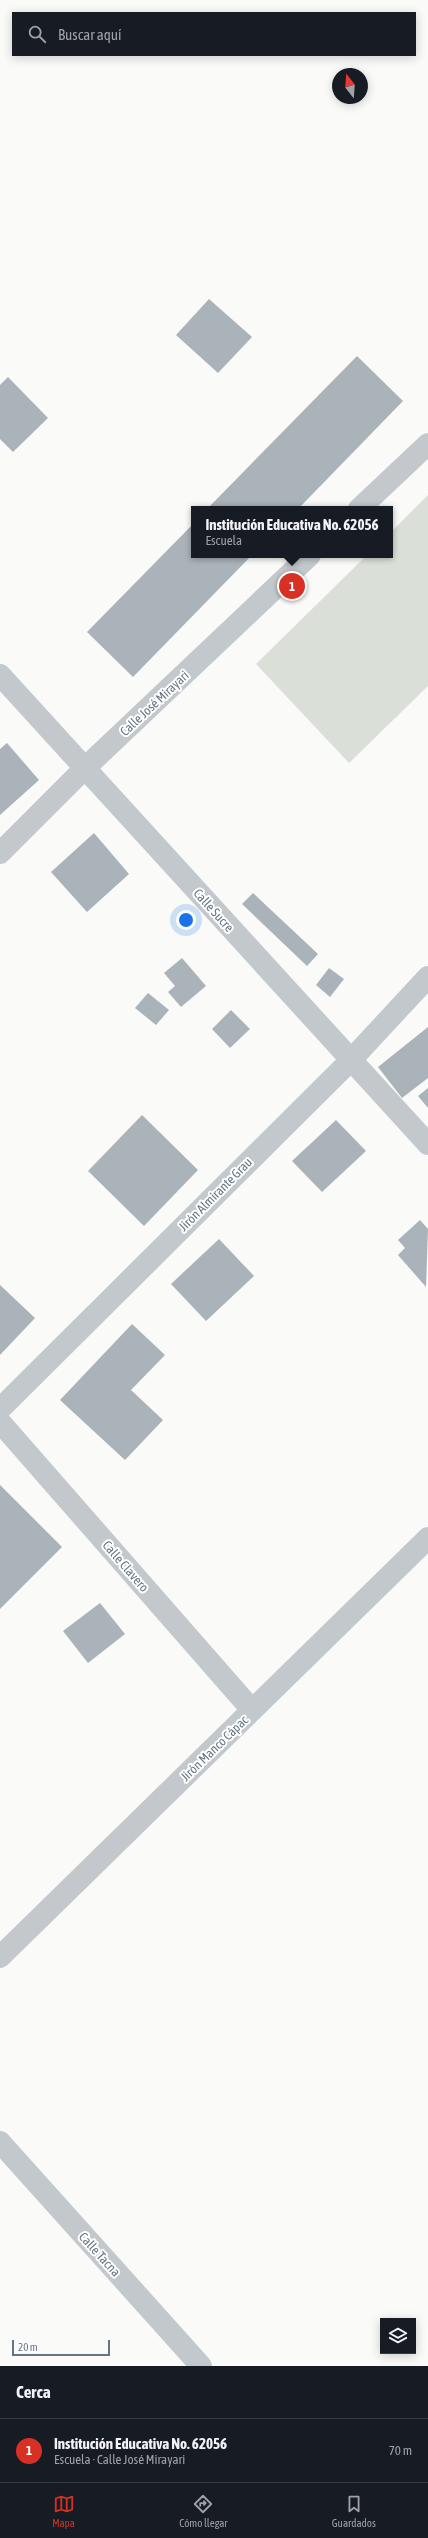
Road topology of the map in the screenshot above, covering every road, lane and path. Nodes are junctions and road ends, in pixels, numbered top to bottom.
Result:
1 (428, 444) edge
2 (362, 506) edge
3 (307, 558) edge
4 (0, 676) edge
5 (84, 768) junction
6 (0, 853) edge
7 (428, 977) edge
8 (350, 1060) junction
9 (428, 1144) edge
10 (0, 1409) edge
11 (0, 1422) edge
12 (428, 1538) edge
13 (252, 1710) junction
14 (0, 1957) edge
15 (0, 2142) edge
16 (200, 2366) edge

1 - 2 street
3 - 5 street, Calle José Mirayari
4 - 5 street, Calle Sucre
5 - 6 street, Calle José Mirayari
5 - 8 street, Calle Sucre
7 - 8 street, Jirón Almirante Grau
8 - 9 street, Calle Sucre
8 - 10 street, Jirón Almirante Grau
11 - 13 street, Calle Clavero
12 - 13 street, Jirón Manco Cápac
13 - 14 street, Jirón Manco Cápac
15 - 16 street, Calle Tacna

